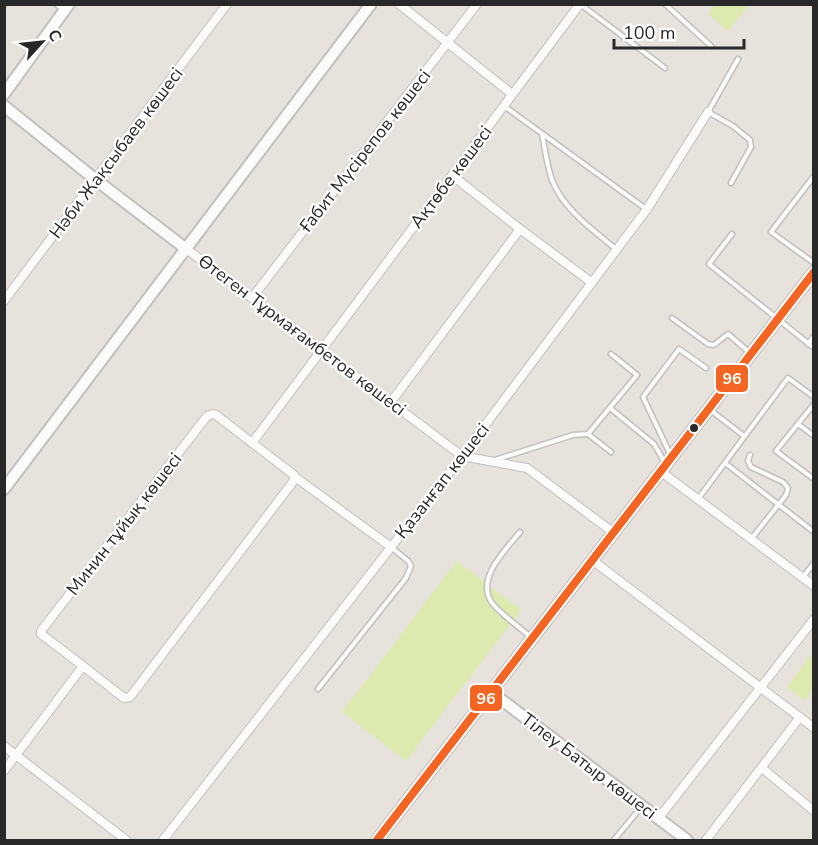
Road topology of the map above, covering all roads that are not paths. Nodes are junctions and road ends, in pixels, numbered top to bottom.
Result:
1 (227, 4) edge
2 (371, 4) edge
3 (399, 4) edge
4 (477, 4) edge
5 (580, 4) edge
6 (665, 4) edge
7 (63, 7) edge
8 (448, 43) junction
9 (711, 46) dead end
10 (738, 59) dead end
11 (665, 68) dead end
12 (4, 94) edge
13 (513, 94) junction
14 (504, 105) junction
15 (4, 106) edge
16 (708, 112) junction
17 (542, 134) junction
18 (453, 176) junction
19 (813, 176) edge
20 (96, 180) junction
21 (731, 183) dead end
22 (647, 209) junction
23 (520, 229) junction
24 (732, 234) dead end
25 (185, 248) junction
26 (617, 249) junction
27 (813, 263) edge
28 (813, 272) edge
29 (591, 282) junction
30 (252, 298) junction
31 (4, 301) edge
32 (672, 318) dead end
33 (777, 319) junction
34 (813, 336) edge
35 (808, 344) junction
36 (813, 348) edge
37 (321, 349) junction
38 (751, 353) junction
39 (610, 354) dead end
40 (706, 368) dead end
41 (813, 397) edge
42 (391, 402) junction
43 (813, 404) edge
44 (610, 407) junction
45 (708, 408) junction
46 (798, 424) junction
47 (588, 434) junction
48 (744, 436) junction
49 (813, 436) edge
50 (252, 443) junction
51 (611, 452) dead end
52 (750, 455) dead end
53 (462, 456) junction
54 (492, 462) junction
55 (724, 463) junction
56 (666, 464) junction
57 (295, 477) junction
58 (813, 478) edge
59 (4, 489) edge
60 (698, 499) junction
61 (777, 504) junction
62 (520, 532) dead end
63 (813, 532) edge
64 (614, 533) junction
65 (751, 539) junction
66 (391, 547) junction
67 (592, 560) junction
68 (813, 563) edge
69 (803, 578) junction
70 (813, 586) edge
71 (813, 620) edge
72 (532, 639) junction
73 (83, 666) junction
74 (761, 687) junction
75 (318, 689) dead end
76 (491, 692) junction
77 (800, 717) junction
78 (813, 728) edge
79 (4, 746) edge
80 (16, 754) junction
81 (762, 768) junction
82 (4, 771) edge
83 (642, 806) junction
84 (813, 811) edge
85 (658, 819) junction
86 (126, 840) edge
87 (163, 840) edge
88 (377, 840) edge
89 (614, 840) edge
90 (687, 840) edge
91 (706, 840) edge

1 - 20 street, Нәби Жақсыбаев көшесі
2 - 25 street
3 - 8 street
4 - 8 street, Ғабит Мүсірепов көшесі
5 - 11 lane
5 - 13 street, Ақтөбе көшесі
6 - 9 lane
7 - 12 street
8 - 13 street
8 - 30 street, Ғабит Мүсірепов көшесі
10 - 16 lane
13 - 14 street, Ақтөбе көшесі
14 - 17 lane
14 - 18 street, Ақтөбе көшесі
15 - 20 street, Өтеген Тұрмағамбетов көшесі
16 - 21 lane
16 - 22 street, Қазанғап көшесі
17 - 22 lane
17 - 26 lane
18 - 23 street
18 - 37 street, Ақтөбе көшесі
19 - 27 lane
20 - 25 street, Өтеген Тұрмағамбетов көшесі
20 - 31 street, Нәби Жақсыбаев көшесі
22 - 26 street, Қазанғап көшесі
23 - 29 street
23 - 42 street
24 - 33 lane
25 - 30 street, Өтеген Тұрмағамбетов көшесі
25 - 59 street
26 - 29 street, Қазанғап көшесі
28 - 33 street
29 - 53 street, Қазанғап көшесі
30 - 37 street, Өтеген Тұрмағамбетов көшесі
32 - 38 lane
33 - 35 lane
33 - 38 street
34 - 35 lane
35 - 36 lane
37 - 42 street, Өтеген Тұрмағамбетов көшесі
37 - 50 street
38 - 45 street
39 - 44 lane
40 - 56 lane
41 - 48 lane
42 - 53 street, Өтеген Тұрмағамбетов көшесі
43 - 46 lane
44 - 47 lane
44 - 56 lane
45 - 48 lane
45 - 56 street
46 - 49 lane
46 - 58 lane
47 - 51 lane
47 - 54 lane
48 - 55 lane
50 - 57 street, Минин тұйық көшесі
50 - 73 street, Минин тұйық көшесі
52 - 61 lane
53 - 54 street, Өтеген Тұрмағамбетов көшесі
53 - 66 street, Қазанғап көшесі
54 - 64 street, Өтеген Тұрмағамбетов көшесі
55 - 60 lane
55 - 61 lane
56 - 60 street
56 - 64 street
57 - 66 street, Минин тұйық көшесі
57 - 73 street, Минин тұйық көшесі
60 - 65 street
61 - 63 lane
61 - 65 lane
62 - 72 lane
64 - 67 street
65 - 69 street
66 - 75 lane
66 - 87 street, Қазанғап көшесі
67 - 72 street
67 - 74 street
68 - 69 lane
69 - 70 street
71 - 74 street
72 - 76 street
73 - 80 street
74 - 77 street
74 - 85 street
76 - 83 street, Тілеу Батыр көшесі
76 - 88 street
77 - 78 street
77 - 81 street
79 - 80 street
80 - 82 street
80 - 86 street
81 - 84 street
81 - 91 street
83 - 85 street, Тілеу Батыр көшесі
83 - 89 lane
85 - 90 street, Тілеу Батыр көшесі

